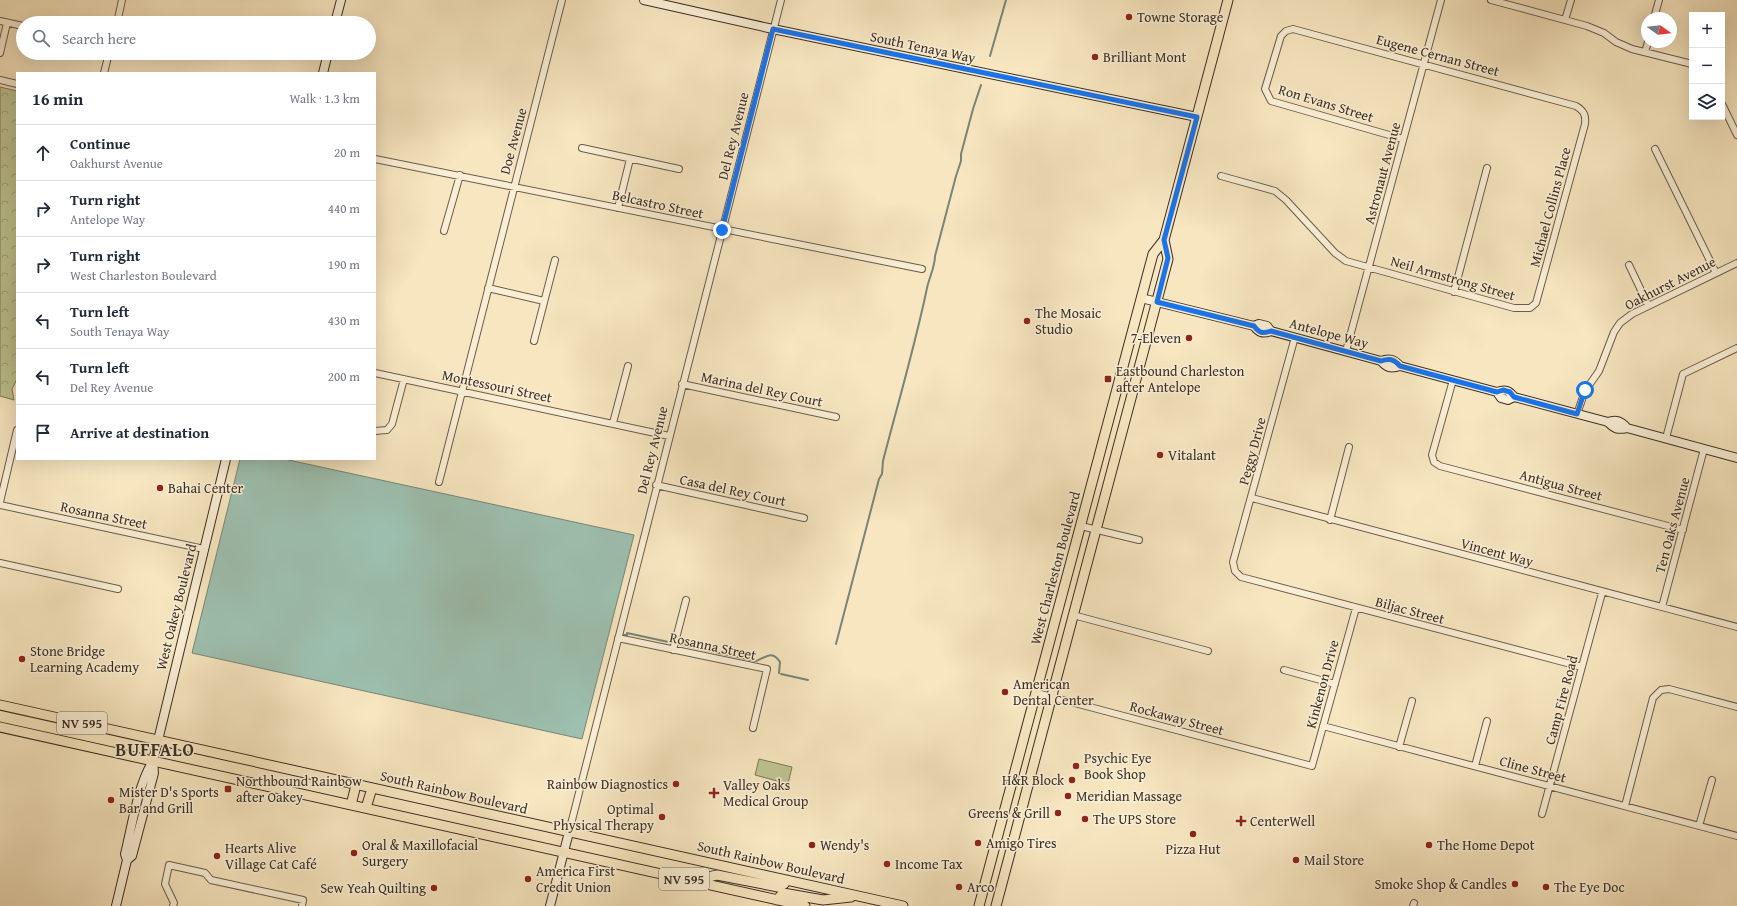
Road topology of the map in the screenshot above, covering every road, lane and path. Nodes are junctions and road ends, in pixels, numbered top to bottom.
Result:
1 (122, 0) edge
2 (341, 0) edge
3 (562, 0) edge
4 (644, 0) edge
5 (781, 0) edge
6 (1228, 0) edge
7 (1441, 0) edge
8 (1491, 0) edge
9 (1571, 0) edge
10 (1659, 0) edge
11 (1656, 12) edge
12 (119, 16) edge
13 (337, 16) edge
14 (1565, 20) junction
15 (3, 22) edge
16 (16, 25) edge
17 (773, 29) junction
18 (1646, 48) edge
19 (1645, 52) junction
20 (0, 53) edge
21 (107, 60) edge
22 (326, 60) edge
23 (1424, 63) junction
24 (1689, 63) edge
25 (104, 72) edge
26 (323, 72) edge
27 (0, 80) edge
28 (16, 84) edge
29 (1267, 96) joint
30 (1582, 110) joint
31 (1725, 110) edge
32 (1197, 117) junction
33 (1735, 128) edge
34 (1737, 135) edge
35 (1404, 139) junction
36 (582, 148) dead end
37 (1656, 149) dead end
38 (376, 159) edge
39 (630, 159) junction
40 (1487, 168) dead end
41 (678, 169) dead end
42 (460, 175) junction
43 (1221, 176) dead end
44 (514, 185) junction
45 (618, 208) junction
46 (722, 230) junction
47 (444, 232) dead end
48 (1164, 240) junction
49 (555, 260) dead end
50 (1737, 262) edge
51 (1629, 265) dead end
52 (1370, 267) junction
53 (922, 269) dead end
54 (1716, 272) junction
55 (488, 288) junction
56 (1454, 292) junction
57 (1141, 298) junction
58 (544, 301) junction
59 (1157, 302) junction
60 (1648, 305) junction
61 (1530, 308) joint
62 (1295, 338) junction
63 (534, 341) dead end
64 (1737, 348) edge
65 (1346, 351) junction
66 (628, 366) dead end
67 (376, 373) edge
68 (404, 379) junction
69 (1453, 380) junction
70 (682, 384) junction
71 (462, 390) junction
72 (1577, 414) junction
73 (836, 417) dead end
74 (613, 423) junction
75 (376, 431) edge
76 (16, 434) edge
77 (669, 436) junction
78 (1666, 438) junction
79 (1349, 447) dead end
80 (1704, 449) junction
81 (1737, 458) edge
82 (226, 460) edge
83 (439, 482) dead end
84 (656, 486) junction
85 (1252, 498) junction
86 (0, 502) edge
87 (0, 505) edge
88 (804, 518) dead end
89 (1330, 520) junction
90 (1081, 526) junction
91 (1096, 528) junction
92 (1683, 530) junction
93 (1139, 540) dead end
94 (204, 549) junction
95 (0, 563) edge
96 (1235, 571) joint
97 (118, 589) dead end
98 (1602, 593) junction
99 (686, 600) dead end
100 (1662, 607) junction
101 (1356, 608) junction
102 (1073, 616) junction
103 (1737, 627) edge
104 (618, 638) junction
105 (673, 650) junction
106 (1208, 651) dead end
107 (1582, 667) junction
108 (1284, 670) dead end
109 (1335, 684) junction
110 (1036, 693) junction
111 (1051, 697) junction
112 (1412, 700) dead end
113 (0, 705) edge
114 (1737, 707) edge
115 (1487, 721) dead end
116 (1323, 726) junction
117 (0, 727) edge
118 (753, 728) dead end
119 (158, 740) junction
120 (1399, 747) junction
121 (153, 761) junction
122 (1312, 766) joint
123 (1475, 766) junction
124 (1712, 780) dead end
125 (356, 785) junction
126 (1550, 786) junction
127 (372, 788) junction
128 (350, 805) junction
129 (1624, 806) junction
130 (366, 808) junction
131 (1542, 814) dead end
132 (1699, 826) junction
133 (569, 832) junction
134 (1737, 836) edge
135 (563, 852) junction
136 (691, 880) junction
137 (787, 880) junction
138 (858, 896) junction
139 (777, 900) junction
140 (302, 903) edge
141 (116, 906) edge
142 (173, 906) edge
143 (550, 906) edge
144 (805, 906) edge
145 (903, 906) edge
146 (979, 906) edge
147 (996, 906) edge

1 - 12 street
2 - 13 street
3 - 44 street, Doe Avenue
4 - 17 street, South Tenaya Way
5 - 17 street, Del Rey Avenue
6 - 32 main road, West Charleston Boulevard
7 - 23 street, Astronaut Avenue
8 - 14 street
9 - 14 street
10 - 11 street
14 - 19 street
15 - 16 street
15 - 20 street
17 - 32 street, South Tenaya Way
17 - 46 street, Del Rey Avenue
18 - 19 street
19 - 24 street
21 - 25 street
22 - 26 street
23 - 29 street, Eugene Cernan Street
23 - 30 street, Eugene Cernan Street
23 - 35 street, Astronaut Avenue
27 - 28 street
29 - 35 street, Ron Evans Street
30 - 61 street, Michael Collins Place
31 - 33 street
32 - 48 main road, West Charleston Boulevard
33 - 34 street
35 - 52 street, Astronaut Avenue
36 - 39 street
37 - 54 street
38 - 42 street, Belcastro Street
39 - 41 street
39 - 45 street
40 - 56 street
42 - 44 street, Belcastro Street
42 - 47 street
43 - 52 street, Neil Armstrong Street
44 - 45 street, Belcastro Street
44 - 55 street, Doe Avenue
45 - 46 street, Belcastro Street
46 - 53 street, Belcastro Street
46 - 70 street, Del Rey Avenue
48 - 57 main road, West Charleston Boulevard
48 - 59 main road, West Charleston Boulevard
49 - 58 street
50 - 54 street, Oakhurst Avenue
51 - 60 street
52 - 56 street, Neil Armstrong Street
52 - 65 street, Astronaut Avenue
54 - 60 street, Oakhurst Avenue
55 - 58 street
55 - 71 street, Doe Avenue
56 - 61 street, Neil Armstrong Street
57 - 59 street, Antelope Way
57 - 90 main road, West Charleston Boulevard
58 - 63 street
59 - 62 street, Antelope Way
59 - 91 main road, West Charleston Boulevard
60 - 72 street, Oakhurst Avenue
62 - 65 street, Antelope Way
62 - 85 street, Peggy Drive
64 - 78 street
65 - 69 street, Antelope Way
66 - 74 street
67 - 68 street, Montessouri Street
68 - 71 street, Montessouri Street
68 - 75 street
69 - 72 street, Antelope Way
69 - 92 street, Antigua Street
70 - 73 street, Marina del Rey Court
70 - 77 street, Del Rey Avenue
71 - 74 street, Montessouri Street
71 - 83 street, Doe Avenue
72 - 78 street, Antelope Way
74 - 77 street, Montessouri Street
76 - 86 street
77 - 84 street, Del Rey Avenue
78 - 80 street, Antelope Way
79 - 89 street
80 - 81 street, Antelope Way
80 - 92 street, Ten Oaks Avenue
82 - 94 street, West Oakey Boulevard
84 - 88 street, Casa del Rey Court
84 - 104 street, Del Rey Avenue
85 - 89 street, Vincent Way
85 - 96 street, Peggy Drive
87 - 94 street, Rosanna Street
89 - 98 street, Vincent Way
90 - 91 street
90 - 110 main road, West Charleston Boulevard
91 - 93 street
91 - 102 main road, West Charleston Boulevard
92 - 100 street, Ten Oaks Avenue
94 - 119 street, West Oakey Boulevard
95 - 97 street
96 - 101 street, Biljac Street
98 - 100 street, Vincent Way
98 - 107 street, Camp Fire Road
99 - 105 street
100 - 103 street, Vincent Way
101 - 107 street, Biljac Street
101 - 109 street, Kinkenon Drive
102 - 106 street
102 - 111 main road, West Charleston Boulevard
104 - 105 street, Rosanna Street
104 - 133 street, Del Rey Avenue
105 - 118 street, Rosanna Street
107 - 126 street, Camp Fire Road
108 - 109 street
109 - 116 street, Kinkenon Drive
110 - 111 street, Rockaway Street
110 - 146 main road, West Charleston Boulevard
111 - 122 street, Rockaway Street
111 - 147 main road, West Charleston Boulevard
112 - 120 street
113 - 119 main road, South Rainbow Boulevard / NV 595
114 - 129 street
115 - 123 street
116 - 120 street, Cline Street
116 - 122 street, Kinkenon Drive
117 - 121 main road, NV 595
119 - 121 street, West Oakey Boulevard
119 - 125 main road, South Rainbow Boulevard / NV 595
120 - 123 street, Cline Street
121 - 128 main road, NV 595
121 - 141 street, West Oakey Boulevard
123 - 126 street, Cline Street
124 - 132 street
125 - 127 main road, South Rainbow Boulevard / NV 595
125 - 128 main road
126 - 129 street, Cline Street
126 - 131 street, Camp Fire Road
127 - 130 main road
127 - 133 main road, South Rainbow Boulevard / NV 595
128 - 130 main road, NV 595
129 - 132 street, Cline Street
130 - 135 main road, NV 595
132 - 134 street, Cline Street
133 - 135 street, Del Rey Avenue
133 - 137 main road, South Rainbow Boulevard / NV 595
135 - 136 main road, NV 595
135 - 143 street, Del Rey Avenue
136 - 137 main road
136 - 139 main road, NV 595
137 - 138 main road, South Rainbow Boulevard / NV 595
138 - 139 main road
138 - 145 main road, South Rainbow Boulevard / NV 595
139 - 144 main road, NV 595
140 - 142 street

